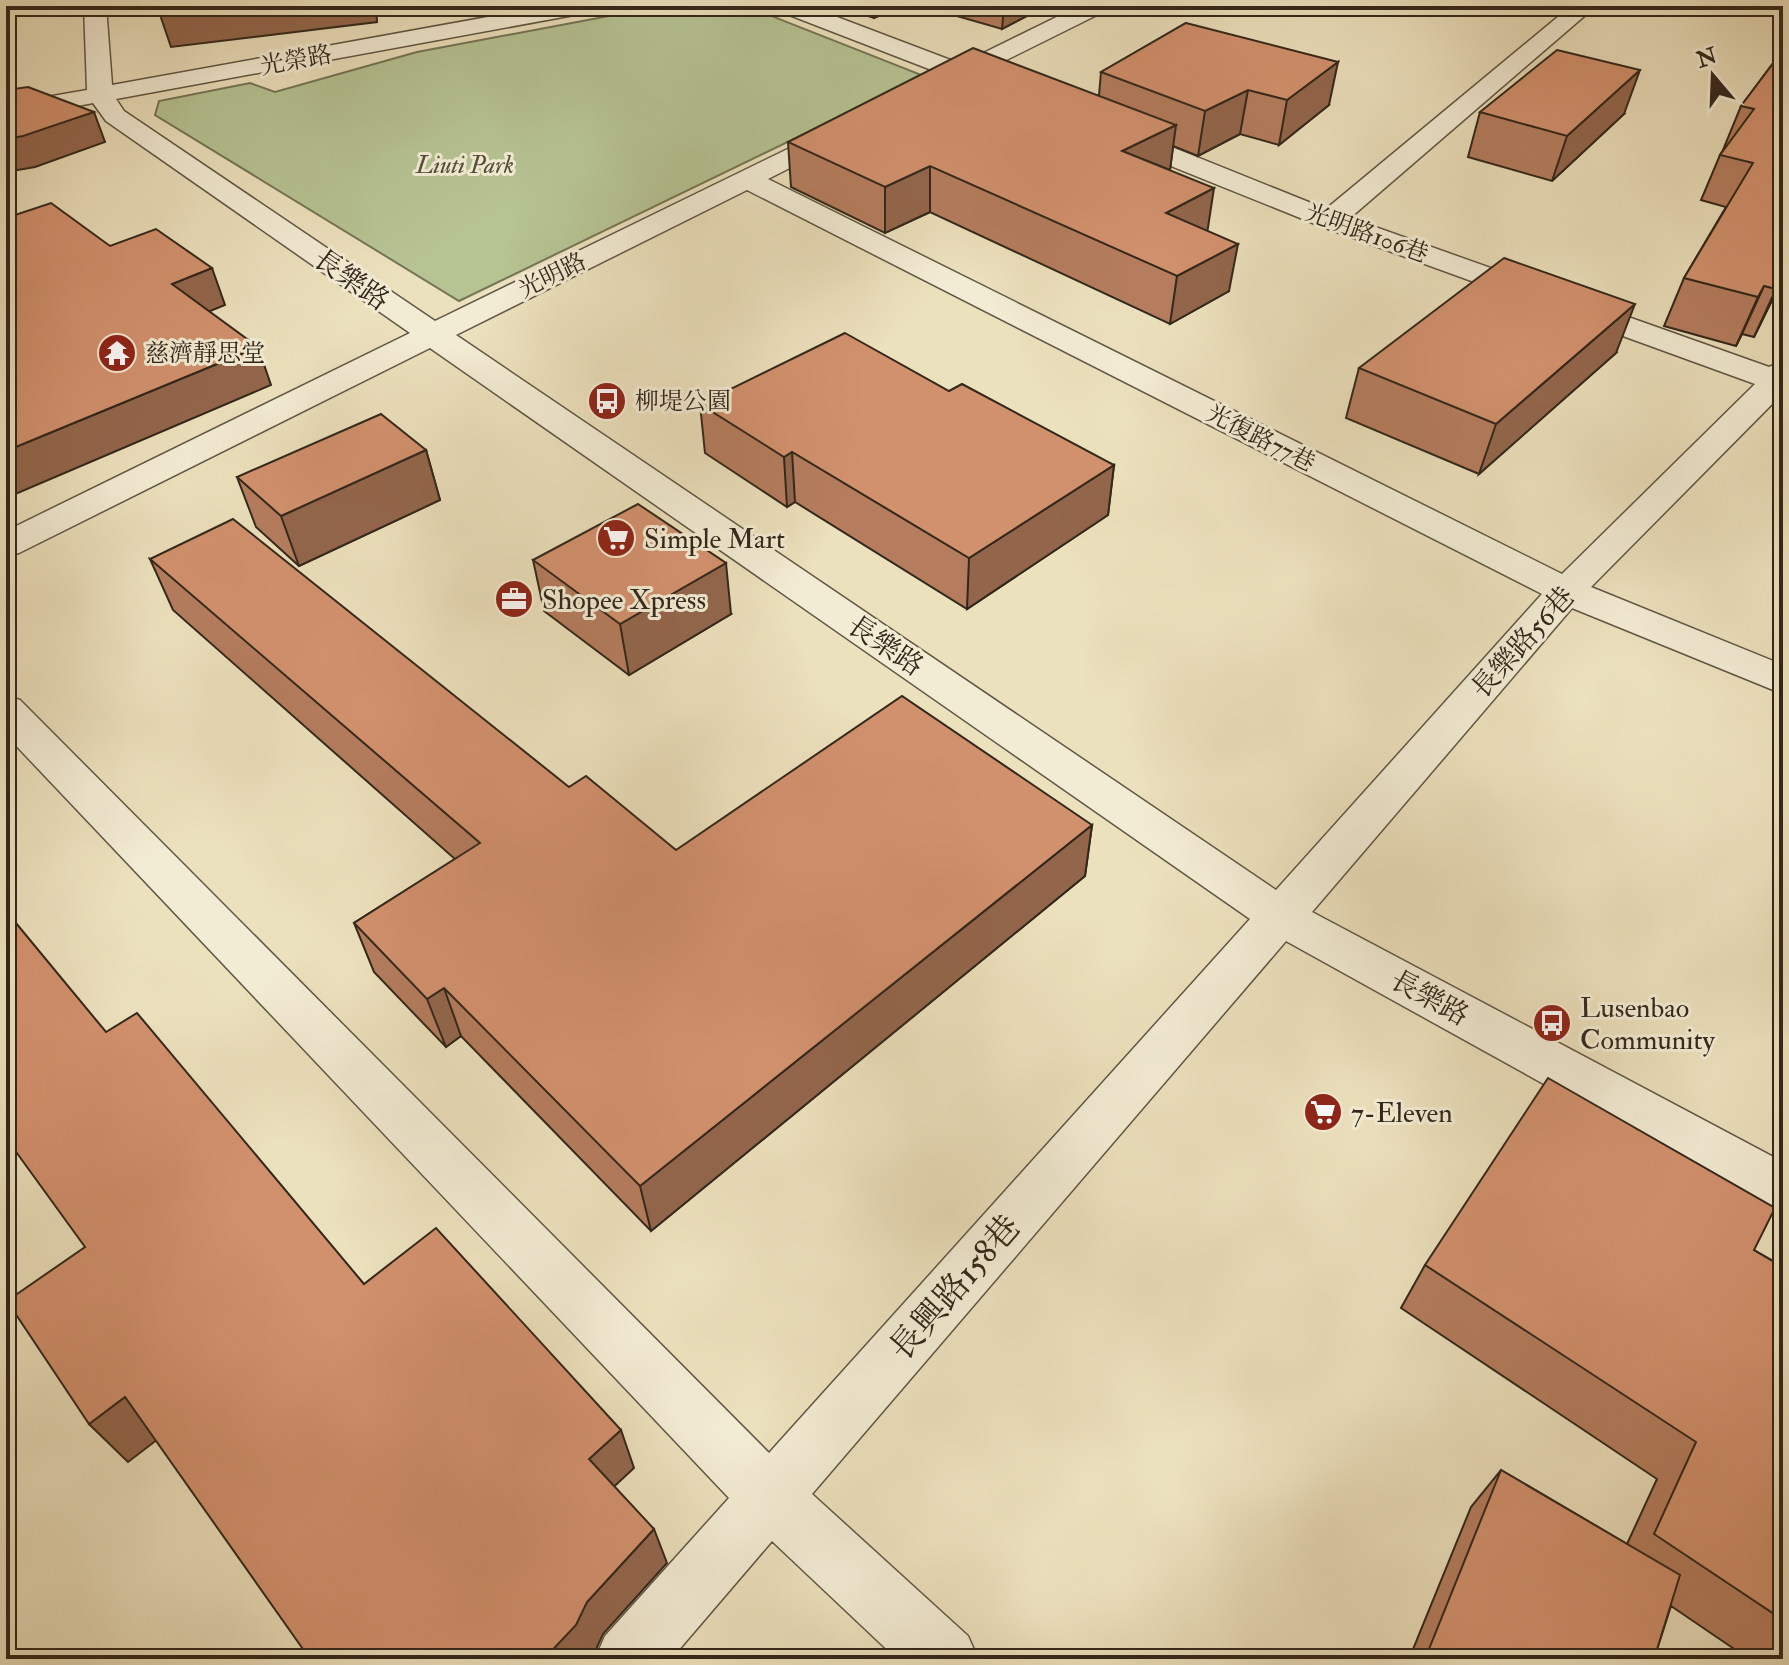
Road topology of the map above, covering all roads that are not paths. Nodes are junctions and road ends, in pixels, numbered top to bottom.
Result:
1 (95, 6) edge
2 (585, 6) edge
3 (787, 6) edge
4 (1097, 6) edge
5 (1585, 6) edge
6 (512, 13) edge
7 (961, 73) junction
8 (1005, 91) edge
9 (918, 94) edge
10 (100, 95) junction
11 (6, 112) edge
12 (875, 116) edge
13 (1094, 126) edge
14 (747, 179) junction
15 (1330, 220) junction
16 (433, 334) junction
17 (1781, 378) edge
18 (6, 545) edge
19 (1566, 591) junction
20 (1783, 680) edge
21 (6, 710) edge
22 (1280, 916) junction
23 (1783, 1189) edge
24 (770, 1497) junction
25 (628, 1659) edge
26 (945, 1659) edge

1 - 10 street
2 - 6 street, 光榮路
3 - 7 street
4 - 7 street
5 - 15 street
6 - 10 street, 光榮路
7 - 8 street
7 - 9 street
10 - 11 street, 光榮路
10 - 16 street, 長樂路
12 - 14 street, 光明路
13 - 15 street, 光明路106巷
14 - 16 street, 光明路
14 - 19 street, 光復路77巷
15 - 17 street, 光明路106巷
16 - 18 street, 光明路
16 - 22 street, 長樂路
17 - 19 street, 長樂路56巷
19 - 20 street, 光復路77巷
19 - 22 street, 長樂路56巷
21 - 24 street
22 - 23 street, 長樂路
22 - 24 street, 長興路158巷
24 - 25 street, 長興路158巷
24 - 26 street

